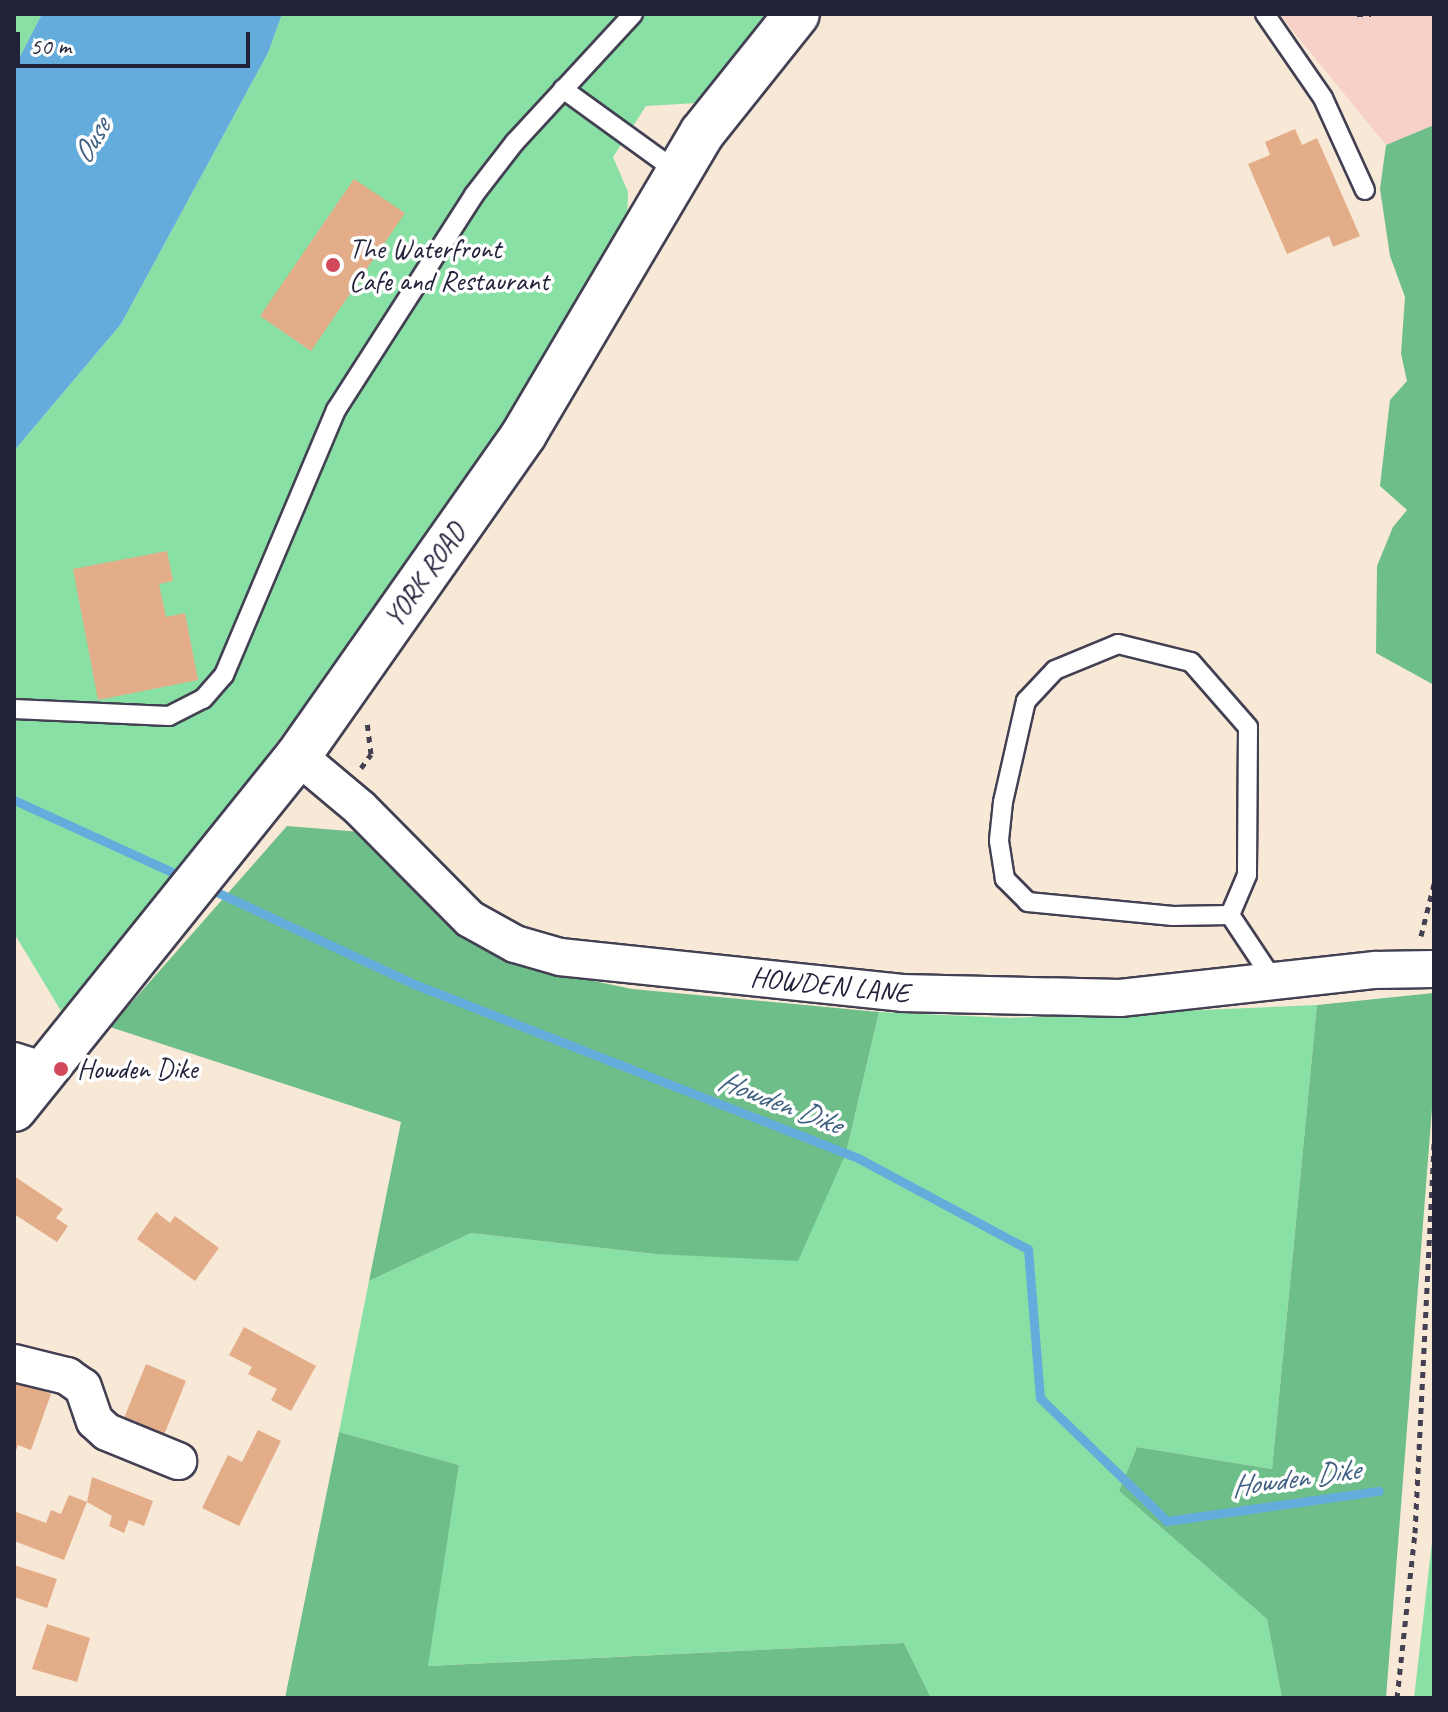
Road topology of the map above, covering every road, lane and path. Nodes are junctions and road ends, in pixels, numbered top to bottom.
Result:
1 (633, 14) edge
2 (797, 14) edge
3 (1265, 14) edge
4 (1357, 14) edge
5 (1371, 14) edge
6 (563, 89) junction
7 (679, 173) junction
8 (1365, 190) dead end
9 (14, 709) edge
10 (298, 756) junction
11 (1434, 884) edge
12 (1230, 915) junction
13 (1434, 969) edge
14 (1375, 970) junction
15 (1274, 981) junction
16 (30, 1066) edge
17 (14, 1109) edge
18 (1434, 1143) edge
19 (14, 1363) edge
20 (178, 1461) dead end
21 (1397, 1698) edge

1 - 6 lane
2 - 7 main road, YORK ROAD
3 - 8 lane
4 - 5 path
6 - 7 lane
6 - 9 lane
7 - 10 main road, YORK ROAD
10 - 15 street, HOWDEN LANE
10 - 16 main road, YORK ROAD
11 - 14 path
12 - 12 lane
12 - 15 lane
13 - 14 street, HOWDEN LANE
14 - 15 street, HOWDEN LANE
16 - 17 main road, YORK ROAD
18 - 21 path
19 - 20 street

